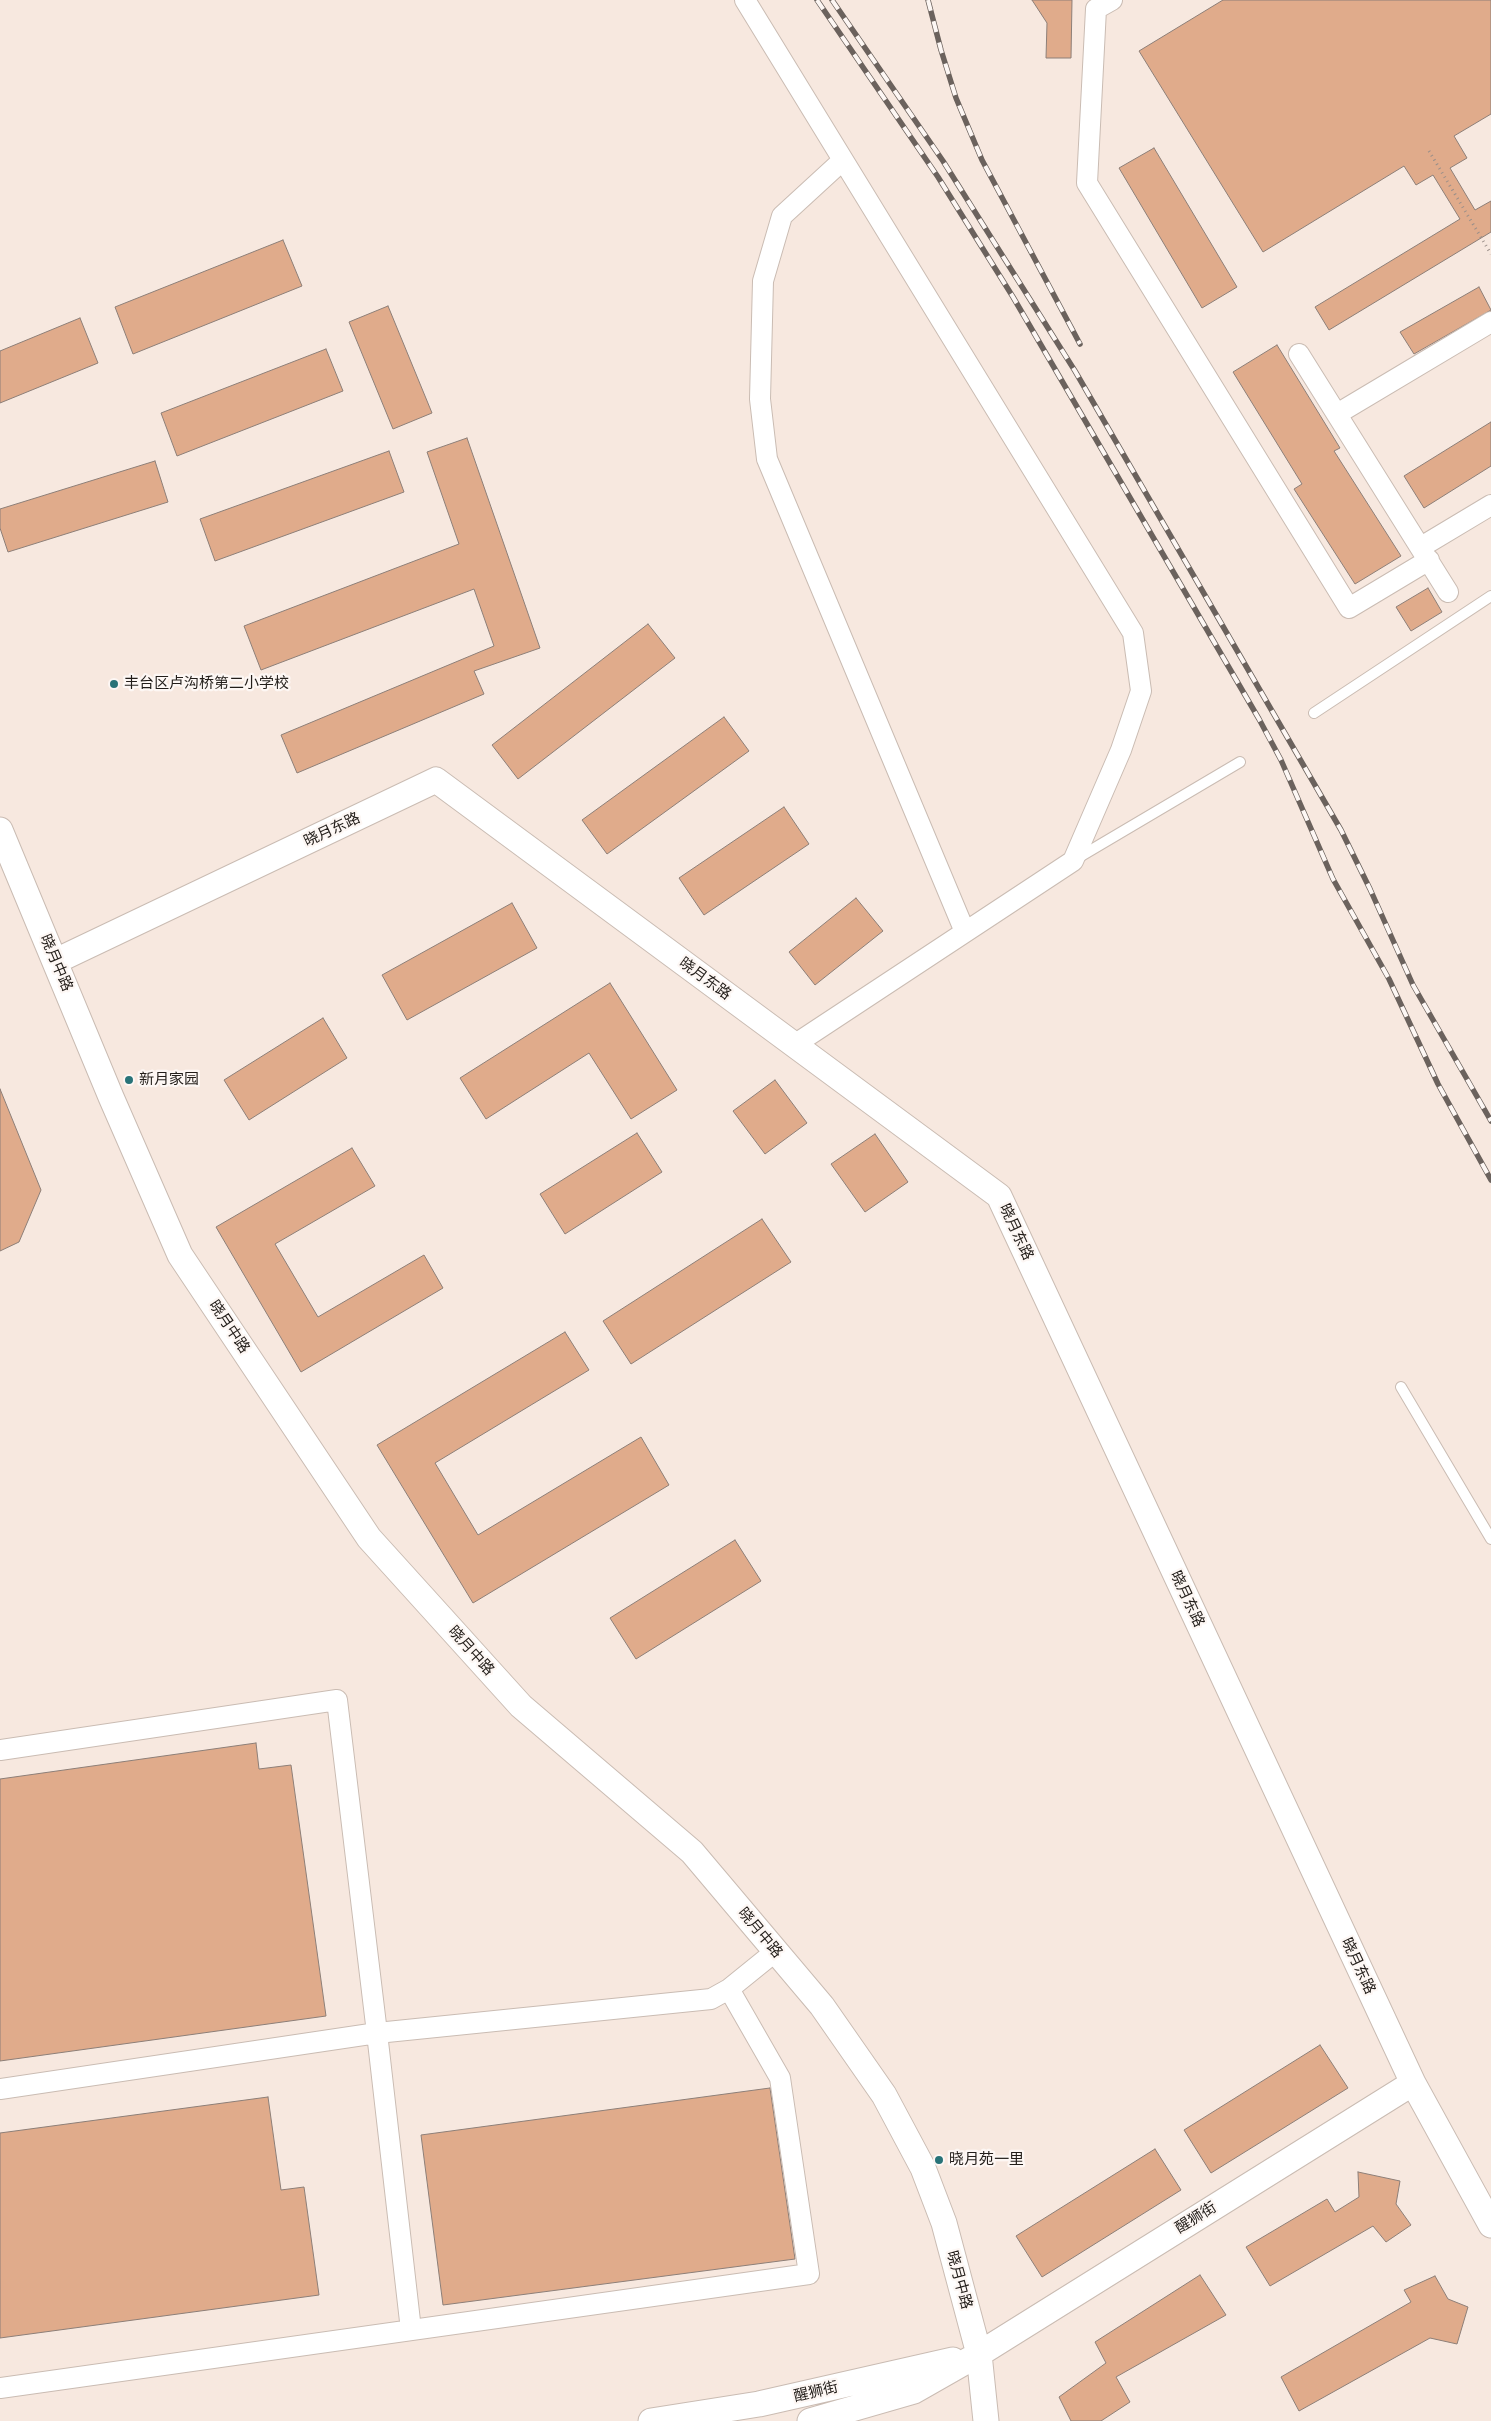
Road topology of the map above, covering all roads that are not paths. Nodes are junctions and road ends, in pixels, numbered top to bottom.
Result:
1 (745, 0) edge
2 (1112, 0) edge
3 (843, 160) junction
4 (1491, 322) edge
5 (1299, 354) dead end
6 (1337, 414) junction
7 (1491, 505) edge
8 (1425, 554) junction
9 (1448, 592) dead end
10 (1491, 596) edge
11 (1314, 713) dead end
12 (1240, 762) dead end
13 (0, 830) edge
14 (1073, 861) junction
15 (965, 932) junction
16 (56, 961) junction
17 (794, 1045) junction
18 (1401, 1387) dead end
19 (1491, 1539) edge
20 (0, 1750) edge
21 (776, 1951) junction
22 (730, 1989) junction
23 (377, 2033) junction
24 (1413, 2083) junction
25 (0, 2089) edge
26 (1491, 2225) edge
27 (412, 2330) junction
28 (979, 2354) junction
29 (0, 2388) edge
30 (651, 2421) edge
31 (810, 2421) edge
32 (986, 2421) edge

1 - 3 street
2 - 8 street
3 - 14 street
3 - 15 street
4 - 6 street
5 - 6 street
6 - 8 street
7 - 8 street
8 - 9 street
10 - 11 lane
12 - 14 lane
13 - 16 street, 晓月中路
14 - 15 street
15 - 17 street
16 - 17 street, 晓月东路
16 - 21 street, 晓月中路
17 - 24 street, 晓月东路
18 - 19 lane
20 - 23 street
21 - 22 street
21 - 28 street, 晓月中路
22 - 23 street
22 - 27 street
23 - 25 street
23 - 27 street
24 - 26 street, 晓月东路
24 - 28 street, 醒狮街
27 - 29 street
28 - 30 street, 醒狮街
28 - 31 street, 醒狮街
28 - 32 street, 晓月中路

